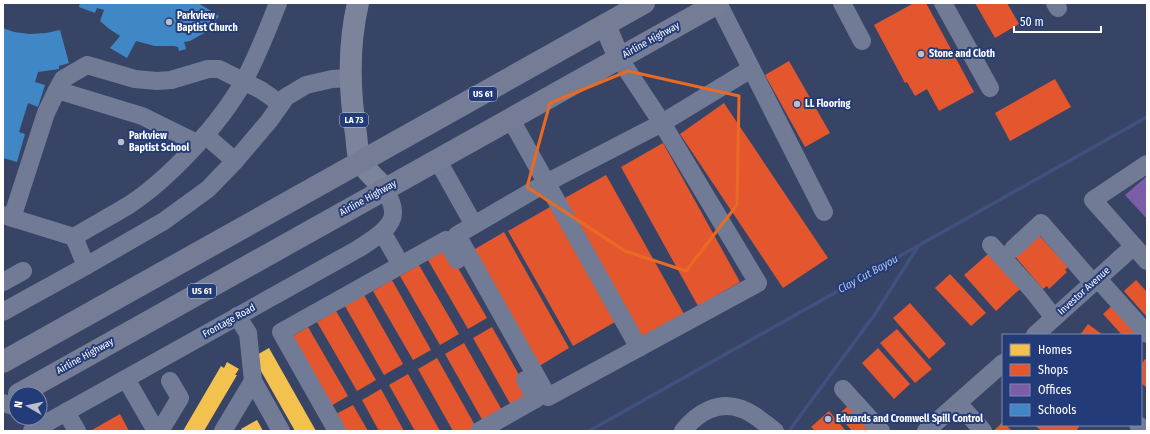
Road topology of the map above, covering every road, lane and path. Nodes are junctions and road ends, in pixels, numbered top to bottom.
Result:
1 (278, 3) edge
2 (358, 3) edge
3 (718, 3) edge
4 (842, 3) edge
5 (943, 3) edge
6 (637, 5) edge
7 (605, 25) junction
8 (862, 41) dead end
9 (619, 58) junction
10 (751, 69) junction
11 (351, 78) junction
12 (243, 81) junction
13 (990, 88) dead end
14 (57, 90) junction
15 (281, 104) junction
16 (510, 118) junction
17 (662, 123) junction
18 (201, 139) junction
19 (437, 159) junction
20 (235, 161) junction
21 (360, 162) junction
22 (1147, 164) edge
23 (546, 183) junction
24 (385, 188) junction
25 (824, 212) dead end
26 (8, 216) edge
27 (474, 225) junction
28 (382, 232) junction
29 (74, 237) junction
30 (991, 245) dead end
31 (1013, 249) dead end
32 (1142, 252) edge
33 (401, 265) junction
34 (86, 266) junction
35 (23, 271) dead end
36 (1096, 281) junction
37 (3, 282) edge
38 (3, 312) edge
39 (237, 316) junction
40 (1054, 318) junction
41 (1036, 334) edge
42 (1147, 334) edge
43 (639, 348) junction
44 (3, 362) edge
45 (1002, 364) edge
46 (126, 379) junction
47 (170, 381) dead end
48 (252, 381) junction
49 (40, 386) edge
50 (843, 389) dead end
51 (958, 403) junction
52 (66, 412) junction
53 (48, 418) edge
54 (937, 427) edge
55 (77, 431) edge
56 (156, 431) edge
57 (160, 431) edge
58 (223, 431) edge
59 (281, 431) edge
60 (337, 431) edge
61 (479, 431) edge
62 (683, 431) edge
63 (775, 431) edge
64 (881, 431) edge
65 (983, 431) edge

1 - 12 street
2 - 11 main road, LA 73
3 - 9 highway, Airline Highway / US 61
3 - 10 street
4 - 8 street
5 - 13 street
6 - 7 highway, US 61
7 - 9 highway
7 - 21 highway, US 61
9 - 16 highway, Airline Highway / US 61
9 - 17 street
10 - 17 street
10 - 25 street
11 - 15 street
11 - 21 main road, LA 73
12 - 14 street
12 - 15 street
12 - 18 street
14 - 18 street
14 - 26 street
15 - 20 street
16 - 19 highway, Airline Highway / US 61
16 - 23 street
17 - 23 street
17 - 43 street
18 - 20 street
18 - 29 street
19 - 24 highway, Airline Highway / US 61
19 - 27 street
20 - 34 street
21 - 24 main road
21 - 44 highway, US 61
22 - 32 street
23 - 27 street
23 - 43 street
24 - 28 street, Frontage Road
24 - 49 highway, Airline Highway / US 61
26 - 29 street
27 - 43 street
28 - 33 street
28 - 39 street, Frontage Road
29 - 34 street
30 - 40 street
31 - 36 street
32 - 36 street, Investor Avenue
33 - 60 street
33 - 61 street
34 - 38 street
35 - 37 street
36 - 40 street, Investor Avenue
36 - 42 street
39 - 46 street, Frontage Road
39 - 48 street
40 - 41 street, Investor Avenue
45 - 51 street
46 - 52 street, Frontage Road
46 - 56 street
47 - 57 street
48 - 58 street
48 - 59 street
50 - 64 street
51 - 54 street
51 - 65 street
52 - 53 street, Frontage Road
52 - 55 street
62 - 63 street

